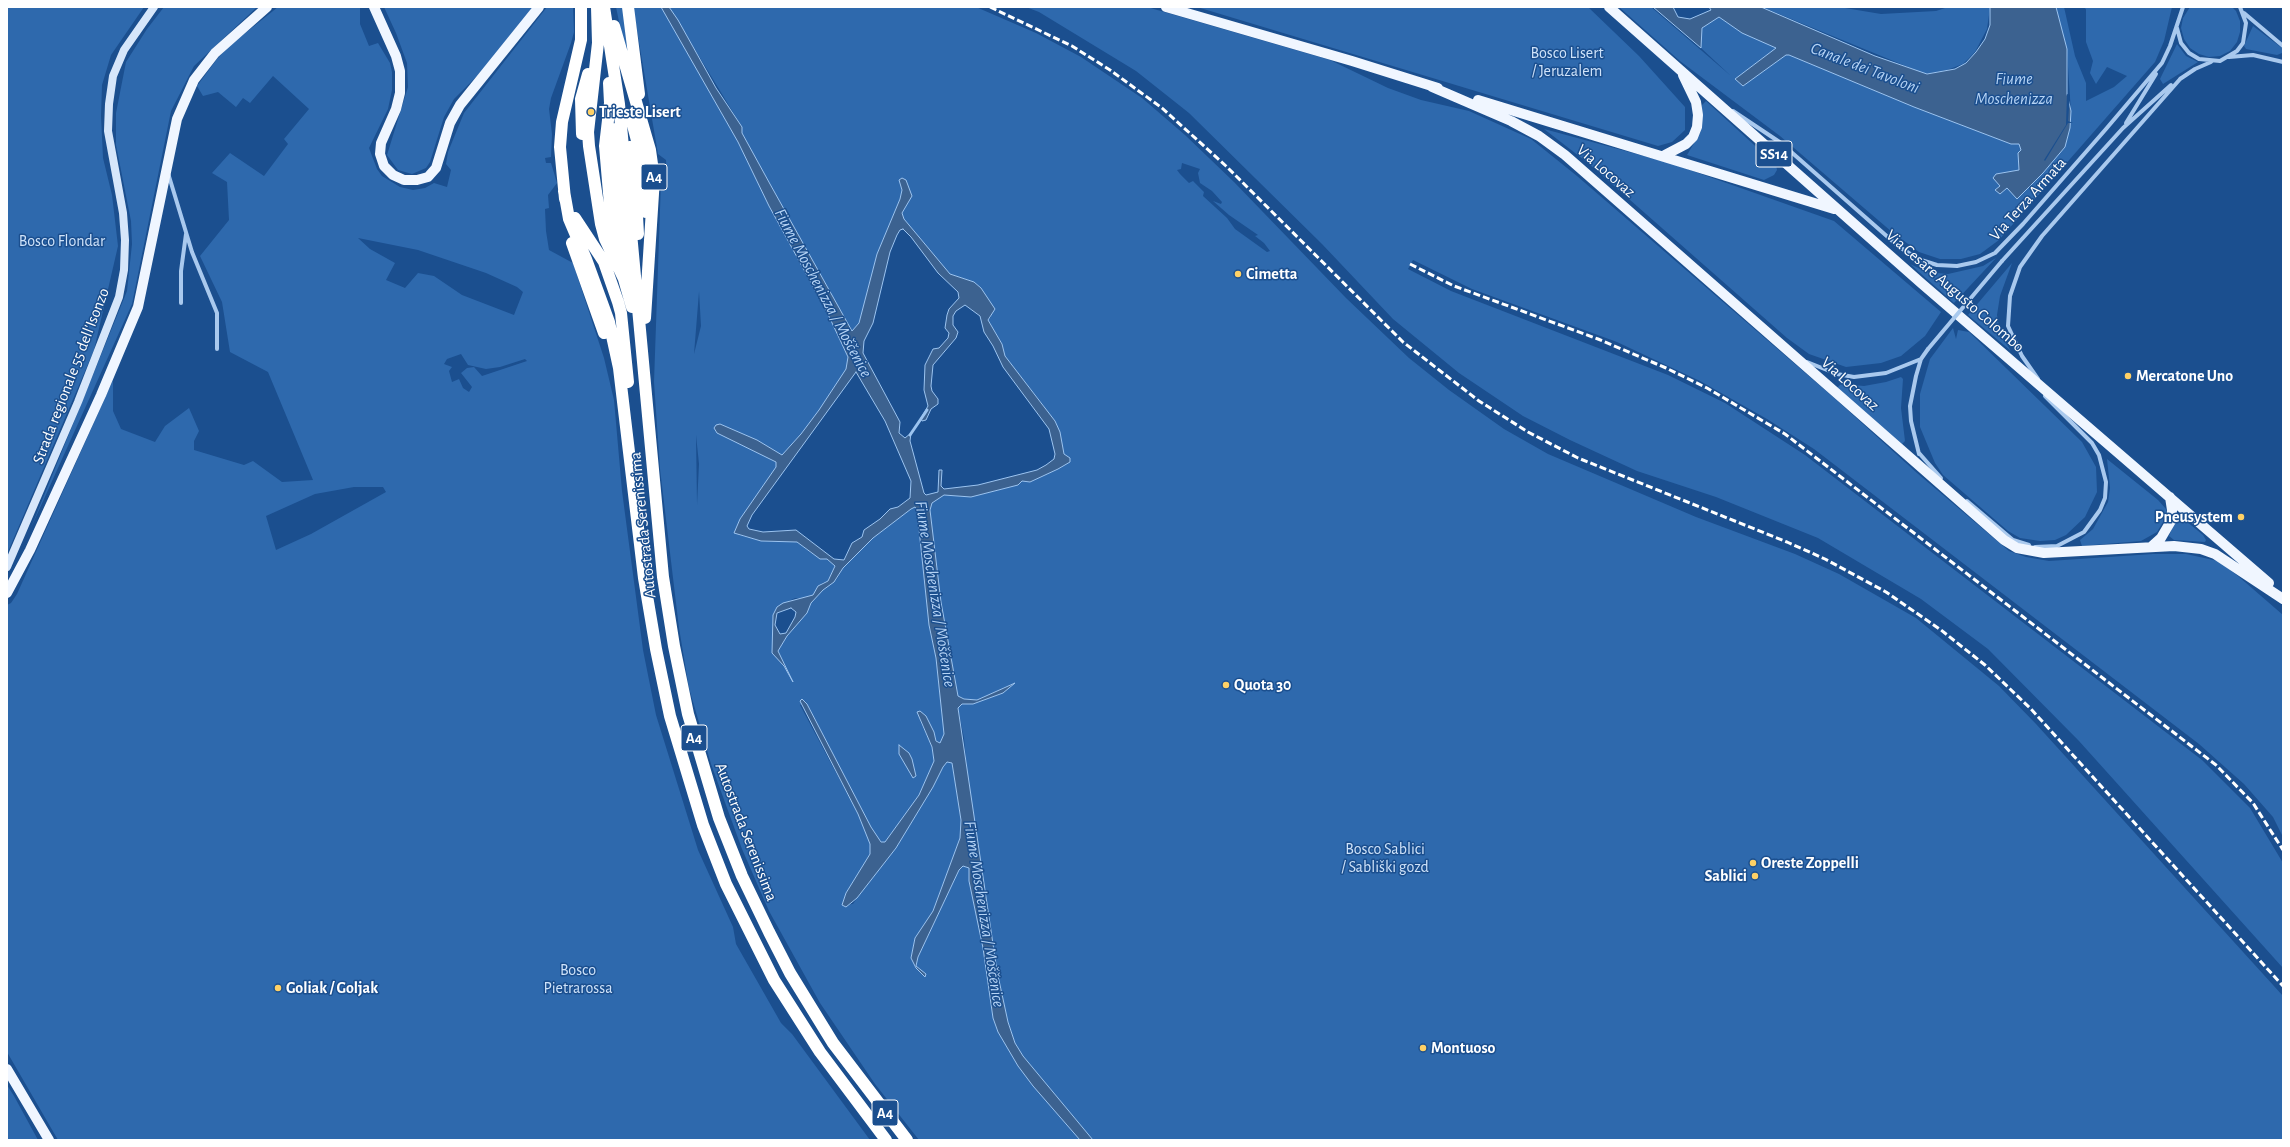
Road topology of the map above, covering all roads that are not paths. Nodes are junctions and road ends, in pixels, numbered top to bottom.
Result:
1 (154, 7) edge
2 (267, 7) edge
3 (374, 7) edge
4 (539, 7) edge
5 (581, 7) edge
6 (596, 7) edge
7 (605, 7) edge
8 (628, 7) edge
9 (1166, 7) edge
10 (1609, 7) edge
11 (2183, 7) edge
12 (2240, 7) edge
13 (2243, 13) junction
14 (2177, 22) junction
15 (2283, 46) edge
16 (2228, 57) junction
17 (2211, 62) junction
18 (2283, 62) edge
19 (2162, 63) junction
20 (1680, 70) junction
21 (2181, 78) junction
22 (1432, 87) junction
23 (1711, 96) junction
24 (639, 116) junction
25 (2122, 128) junction
26 (640, 152) junction
27 (1664, 155) junction
28 (166, 167) junction
29 (1838, 210) junction
30 (187, 232) junction
31 (181, 303) dead end
32 (217, 349) dead end
33 (643, 353) junction
34 (1797, 357) junction
35 (1921, 359) junction
36 (2029, 376) junction
37 (2045, 389) junction
38 (1919, 453) junction
39 (1928, 475) junction
40 (2170, 498) junction
41 (2151, 547) junction
42 (7, 567) edge
43 (7, 593) edge
44 (2283, 597) edge
45 (7, 1069) edge
46 (49, 1140) edge
47 (886, 1140) edge
48 (907, 1140) edge

1 - 42 main road, Strada regionale 55 dell'Isonzo
2 - 28 main road
3 - 4 main road
5 - 47 highway, Autostrada Serenissima / A4
6 - 33 highway, A4
7 - 24 highway, A4
7 - 26 highway, A4
7 - 33 highway, A4
7 - 33 highway, A4
8 - 24 highway
9 - 22 main road, Via Locovaz
10 - 20 main road, Via Cesare Augusto Colombo / SS14
11 - 14 street, Via Terza Armata
12 - 13 street, Via Terza Armata
13 - 15 street, Via Terza Armata
13 - 16 street, Via Terza Armata
14 - 17 street
14 - 19 street, Via Terza Armata
16 - 17 street, Via Terza Armata
16 - 18 street, Via Terza Armata
17 - 21 street, Via Terza Armata
19 - 23 street, Via Terza Armata
19 - 25 street, Via Terza Armata
20 - 23 main road, Via Cesare Augusto Colombo / SS14
20 - 27 main road
21 - 25 street, Via Terza Armata
21 - 37 street, Via Terza Armata
22 - 27 main road, Via Locovaz
22 - 34 main road, Via Locovaz
23 - 29 main road, Via Cesare Augusto Colombo / SS14
24 - 26 highway
24 - 33 highway, A4
25 - 35 street, Via Terza Armata, bridge
26 - 33 highway, A4
27 - 29 main road, Via Locovaz
28 - 30 street
28 - 43 main road
29 - 36 main road, Via Cesare Augusto Colombo / SS14
30 - 31 street
30 - 32 street
33 - 48 highway, Autostrada Serenissima / A4
34 - 35 street
34 - 39 main road, Via Locovaz
35 - 38 street, Via Terza Armata
36 - 37 main road, Via Cesare Augusto Colombo
36 - 38 street
37 - 40 main road, Via Cesare Augusto Colombo
38 - 39 street, Via Terza Armata
39 - 41 main road, Via Locovaz
40 - 41 main road
40 - 44 main road, Via Cesare Augusto Colombo
41 - 44 main road, Via Locovaz
45 - 46 main road

